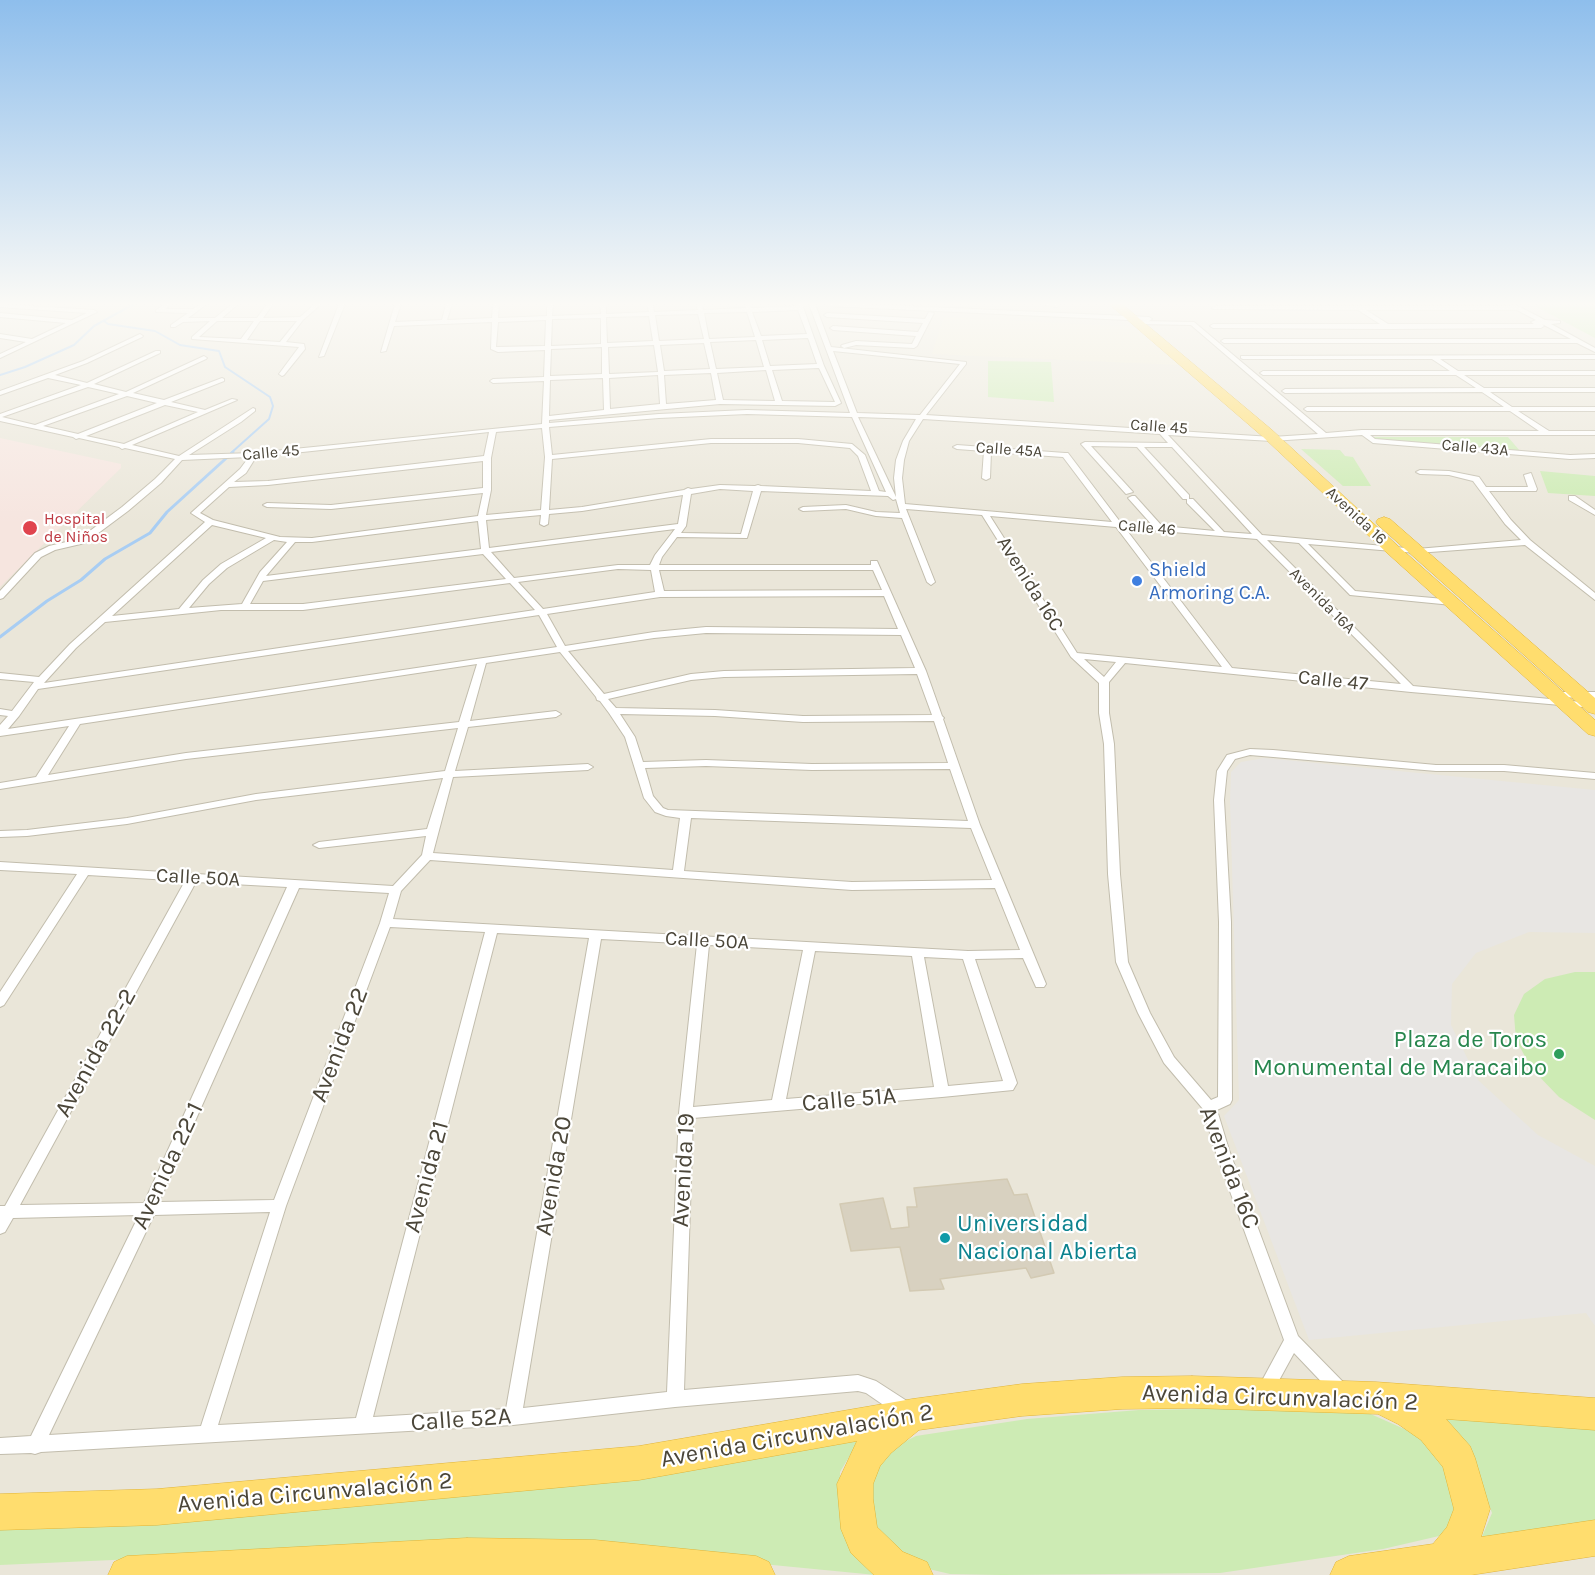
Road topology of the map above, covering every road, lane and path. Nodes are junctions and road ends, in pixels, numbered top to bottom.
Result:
1 (46, 378) edge
2 (58, 378) edge
3 (104, 378) edge
4 (162, 378) edge
5 (547, 378) junction
6 (557, 378) edge
7 (605, 378) edge
8 (661, 378) edge
9 (715, 378) edge
10 (770, 378) edge
11 (827, 378) edge
12 (840, 378) edge
13 (953, 378) edge
14 (1210, 378) edge
15 (1257, 378) edge
16 (1462, 378) edge
17 (222, 380) dead end
18 (493, 381) dead end
19 (90, 384) junction
20 (1481, 390) junction
21 (1595, 390) edge
22 (1285, 391) dead end
23 (0, 393) edge
24 (128, 393) junction
25 (234, 400) dead end
26 (165, 402) junction
27 (720, 402) junction
28 (779, 402) junction
29 (663, 406) junction
30 (1509, 408) junction
31 (1307, 409) dead end
32 (1595, 409) edge
33 (253, 410) dead end
34 (607, 411) junction
35 (205, 412) junction
36 (853, 413) junction
37 (923, 415) junction
38 (0, 418) edge
39 (546, 422) junction
40 (35, 427) junction
41 (1540, 428) junction
42 (1595, 428) edge
43 (493, 430) junction
44 (1361, 431) junction
45 (1162, 432) junction
46 (1323, 433) junction
47 (1548, 433) junction
48 (1595, 434) edge
49 (1277, 436) junction
50 (75, 437) junction
51 (1138, 444) junction
52 (1173, 445) junction
53 (122, 447) junction
54 (957, 447) dead end
55 (988, 449) junction
56 (254, 455) junction
57 (549, 457) junction
58 (180, 458) junction
59 (487, 458) junction
60 (1595, 458) edge
61 (1420, 472) dead end
62 (1528, 475) dead end
63 (986, 478) dead end
64 (228, 485) junction
65 (758, 487) junction
66 (1483, 489) junction
67 (487, 490) junction
68 (688, 490) junction
69 (876, 494) junction
70 (891, 494) junction
71 (1572, 498) dead end
72 (267, 505) dead end
73 (901, 506) junction
74 (803, 509) dead end
75 (543, 513) junction
76 (1595, 513) edge
77 (985, 514) junction
78 (904, 516) junction
79 (482, 518) junction
80 (210, 522) junction
81 (544, 524) dead end
82 (1118, 525) junction
83 (682, 526) junction
84 (1160, 529) junction
85 (1222, 534) junction
86 (675, 536) junction
87 (274, 537) junction
88 (1259, 537) junction
89 (292, 541) junction
90 (1301, 541) junction
91 (1527, 542) junction
92 (1392, 549) junction
93 (485, 551) junction
94 (1417, 551) junction
95 (654, 566) junction
96 (261, 579) junction
97 (515, 581) junction
98 (931, 582) dead end
99 (888, 593) junction
100 (660, 594) junction
101 (0, 596) edge
102 (1595, 597) edge
103 (1452, 602) junction
104 (244, 606) junction
105 (182, 611) junction
106 (542, 613) junction
107 (105, 619) junction
108 (905, 632) junction
109 (563, 650) junction
110 (1074, 655) junction
111 (1123, 660) junction
112 (482, 662) junction
113 (921, 671) junction
114 (1230, 671) junction
115 (0, 676) edge
116 (1104, 682) junction
117 (39, 683) junction
118 (1411, 689) junction
119 (600, 698) junction
120 (1561, 700) junction
121 (1591, 701) edge
122 (614, 711) junction
123 (0, 712) edge
124 (16, 714) junction
125 (556, 714) dead end
126 (939, 718) junction
127 (76, 723) junction
128 (462, 724) junction
129 (1595, 729) edge
130 (0, 732) edge
131 (640, 765) junction
132 (955, 766) junction
133 (588, 767) dead end
134 (448, 774) junction
135 (1595, 777) edge
136 (40, 779) junction
137 (0, 786) edge
138 (686, 815) junction
139 (975, 825) junction
140 (432, 832) junction
141 (0, 834) edge
142 (319, 845) dead end
143 (428, 856) junction
144 (0, 866) edge
145 (85, 871) junction
146 (678, 872) junction
147 (193, 877) junction
148 (295, 883) junction
149 (998, 884) junction
150 (396, 891) junction
151 (386, 922) junction
152 (492, 929) junction
153 (596, 935) junction
154 (703, 941) junction
155 (810, 947) junction
156 (917, 952) junction
157 (1028, 954) junction
158 (968, 955) junction
159 (1040, 984) dead end
160 (0, 1002) edge
161 (942, 1092) junction
162 (778, 1106) junction
163 (1209, 1107) junction
164 (686, 1113) junction
165 (279, 1206) junction
166 (148, 1210) junction
167 (4, 1212) edge
168 (0, 1228) edge
169 (1292, 1340) junction
170 (1263, 1395) junction
171 (1361, 1398) junction
172 (675, 1399) junction
173 (912, 1414) junction
174 (1595, 1414) edge
175 (513, 1417) junction
176 (362, 1426) junction
177 (207, 1435) junction
178 (0, 1446) edge
179 (35, 1446) junction
180 (0, 1512) edge
181 (1595, 1538) edge
182 (1442, 1562) junction
183 (1371, 1573) edge
184 (127, 1575) edge
185 (756, 1575) edge
186 (914, 1575) edge

1 - 23 street
2 - 19 street
3 - 19 street
4 - 24 street
5 - 6 street
5 - 18 street
5 - 39 street
7 - 34 street
8 - 29 street
9 - 27 street
10 - 28 street
11 - 28 street
12 - 36 street
13 - 37 street
14 - 49 highway, Avenida 16
15 - 46 street
16 - 20 street
17 - 26 street
19 - 24 street
19 - 38 street
20 - 21 street
20 - 22 street
20 - 30 street
24 - 26 street
24 - 40 street
25 - 35 street
26 - 35 street
26 - 50 street
27 - 28 street
27 - 29 street
29 - 34 street
30 - 31 street
30 - 32 street
30 - 41 street
33 - 58 street
34 - 39 street
35 - 53 street
36 - 37 street, Calle 45
36 - 39 street, Calle 45
36 - 70 street
37 - 45 street, Calle 45
37 - 49 street, Calle 45
37 - 73 street
38 - 40 street, Calle 45
39 - 43 street, Calle 45
39 - 57 street
40 - 50 street, Calle 45
41 - 42 street, Calle 45
41 - 44 street, Calle 45
41 - 47 street
43 - 56 street, Calle 45
43 - 59 street
44 - 46 street, Calle 45
44 - 47 street, Calle 45
44 - 60 street, Calle 43A
45 - 49 street, Calle 45
45 - 52 street, Avenida 16A
46 - 49 street, Calle 45
47 - 48 street, Calle 45
49 - 92 highway, Avenida 16
49 - 94 highway, Avenida 16
50 - 53 street, Calle 45
51 - 52 street
51 - 84 street
51 - 85 street
52 - 88 street, Avenida 16A
53 - 58 street, Calle 45
54 - 55 street, Calle 45A
55 - 63 street
55 - 82 street, Calle 45A
56 - 58 street, Calle 45
56 - 64 street
57 - 69 street
57 - 75 street
58 - 101 street
59 - 64 street
59 - 67 street
61 - 66 street
62 - 66 street
64 - 80 street
65 - 68 street
65 - 69 street
65 - 86 street
66 - 91 street
67 - 72 street
67 - 79 street
68 - 75 street
68 - 83 street
69 - 70 street
70 - 73 street
71 - 76 street
73 - 77 street, Calle 46
73 - 78 street
74 - 78 street
75 - 79 street
75 - 81 street
77 - 82 street, Calle 46
77 - 110 street, Avenida 16C
78 - 98 street
79 - 89 street
79 - 93 street
80 - 87 street
80 - 107 street
82 - 84 street, Calle 46
82 - 114 street
83 - 86 street
83 - 93 street
84 - 85 street, Calle 46
85 - 88 street, Calle 46
86 - 95 street
87 - 89 street
87 - 105 street
88 - 90 street, Calle 46
88 - 118 street, Avenida 16A
89 - 96 street
90 - 92 street, Calle 46
90 - 103 street
91 - 94 street, Calle 46
91 - 102 street
92 - 94 street, Calle 46
92 - 103 highway, Avenida 16
93 - 96 street
93 - 97 street
94 - 121 highway, Avenida 16
95 - 97 street
95 - 99 street
95 - 100 street
96 - 104 street
97 - 104 street
97 - 106 street
99 - 100 street
99 - 108 street
100 - 106 street
103 - 120 highway, Avenida 16
104 - 105 street
105 - 107 street
106 - 109 street
106 - 117 street
107 - 117 street
108 - 109 street
108 - 113 street
109 - 112 street
109 - 119 street
110 - 111 street, Calle 47
110 - 116 street, Avenida 16C
111 - 114 street, Calle 47
111 - 116 street
112 - 127 street
112 - 128 street
113 - 119 street
113 - 126 street
114 - 118 street, Calle 47
115 - 117 street
116 - 163 street, Avenida 16C
117 - 124 street
118 - 120 street, Calle 47
119 - 122 street
120 - 121 street
120 - 121 street, Calle 47
120 - 129 highway, Avenida 16
122 - 126 street
122 - 131 street
123 - 124 street
124 - 130 street
125 - 128 street
126 - 132 street
127 - 130 street
127 - 136 street
128 - 134 street
128 - 136 street
131 - 132 street
131 - 138 street
132 - 139 street
133 - 134 street
134 - 140 street
134 - 141 street
135 - 163 street
136 - 137 street
138 - 139 street
138 - 146 street
139 - 149 street
140 - 142 street
140 - 143 street
143 - 146 street
143 - 150 street, Avenida 22
144 - 145 street, Calle 50A
145 - 147 street, Calle 50A
145 - 160 street
146 - 149 street
147 - 148 street, Calle 50A
147 - 167 street, Avenida 22-2
148 - 150 street, Calle 50A
148 - 166 street, Avenida 22-1
149 - 157 street
150 - 151 street, Avenida 22
151 - 152 street, Calle 50A
151 - 165 street, Avenida 22
152 - 153 street, Calle 50A
152 - 176 street, Avenida 21
153 - 154 street, Calle 50A
153 - 175 street, Avenida 20
154 - 155 street, Calle 50A
154 - 164 street, Avenida 19
155 - 156 street, Calle 50A
155 - 162 street
156 - 158 street, Calle 50A
156 - 161 street
157 - 158 street, Calle 50A
157 - 159 street
158 - 161 street, Calle 51A
161 - 162 street, Calle 51A
162 - 164 street, Calle 51A
163 - 169 street, Avenida 16C
164 - 172 street, Avenida 19
165 - 166 street
165 - 177 street, Avenida 22
166 - 167 street
166 - 179 street, Avenida 22-1
167 - 168 street, Avenida 22-2
169 - 170 street
169 - 171 street, Avenida 16C
170 - 171 highway, Avenida Circunvalación 2
170 - 173 highway, Avenida Circunvalación 2
171 - 174 highway, Avenida Circunvalación 2
171 - 182 highway
172 - 173 street, Calle 52A
172 - 175 street, Calle 52A
173 - 180 highway, Avenida Circunvalación 2
173 - 186 highway
175 - 176 street, Calle 52A
176 - 177 street, Calle 52A
177 - 179 street, Calle 52A
178 - 179 street, Calle 52A
181 - 182 highway
182 - 183 highway
184 - 185 highway

